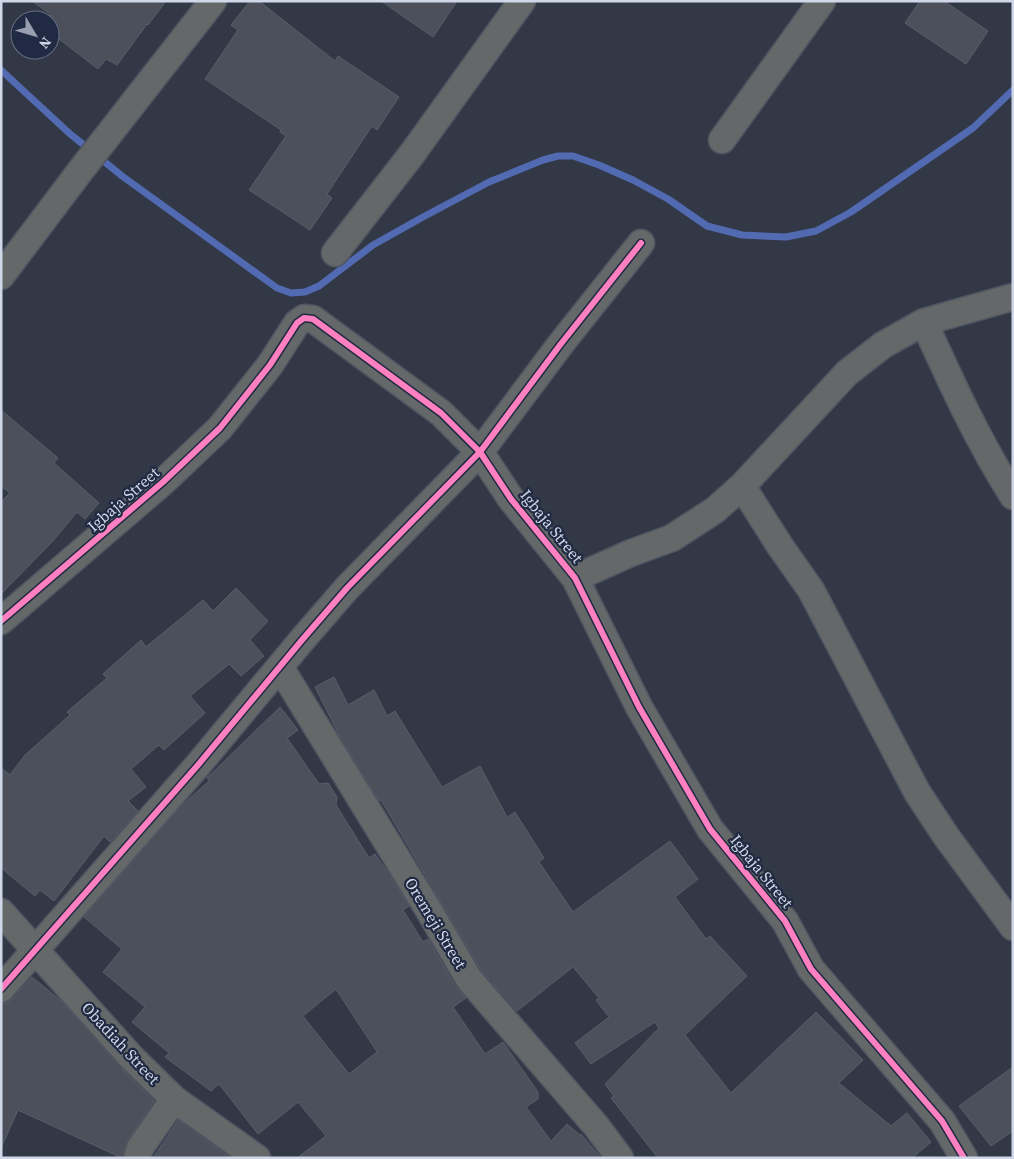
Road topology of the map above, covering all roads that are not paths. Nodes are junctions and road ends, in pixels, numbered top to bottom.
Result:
1 (213, 1) edge
2 (822, 1) edge
3 (517, 3) edge
4 (722, 140) dead end
5 (641, 243) dead end
6 (335, 253) dead end
7 (1, 276) edge
8 (1013, 297) edge
9 (924, 322) junction
10 (480, 452) junction
11 (742, 486) junction
12 (1013, 496) edge
13 (575, 578) junction
14 (1, 621) edge
15 (280, 667) junction
16 (1, 912) edge
17 (1013, 927) edge
18 (36, 950) junction
19 (1, 989) edge
20 (174, 1099) junction
21 (137, 1158) edge
22 (257, 1158) edge
23 (620, 1158) edge
24 (964, 1158) edge

1 - 7 street
2 - 4 street
3 - 6 street
5 - 10 street
8 - 9 street
9 - 11 street
9 - 12 street
10 - 13 street, Igbaja Street
10 - 14 street, Igbaja Street
10 - 15 street
11 - 13 street
11 - 17 street
13 - 24 street, Igbaja Street
15 - 18 street
15 - 23 street, Oremeji Street
16 - 18 street, Obadiah Street
18 - 19 street
18 - 20 street, Obadiah Street
20 - 21 street
20 - 22 street, Obadiah Street

